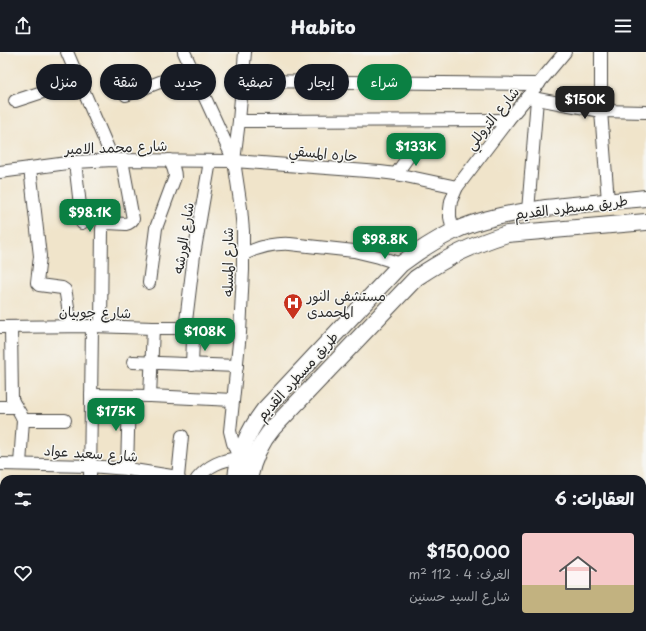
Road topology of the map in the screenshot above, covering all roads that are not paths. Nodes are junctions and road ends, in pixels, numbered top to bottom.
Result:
1 (67, 52) edge
2 (184, 52) edge
3 (245, 52) edge
4 (565, 52) edge
5 (601, 52) edge
6 (72, 64) edge
7 (189, 64) edge
8 (244, 64) edge
9 (286, 82) edge
10 (538, 84) junction
11 (36, 94) edge
12 (532, 98) junction
13 (89, 100) edge
14 (206, 100) edge
15 (241, 100) edge
16 (15, 101) dead end
17 (601, 110) junction
18 (646, 112) edge
19 (508, 120) junction
20 (239, 121) junction
21 (416, 146) dead end
22 (118, 160) junction
23 (169, 160) junction
24 (210, 161) junction
25 (234, 161) junction
26 (75, 162) junction
27 (30, 168) junction
28 (0, 169) edge
29 (396, 174) junction
30 (457, 187) junction
31 (646, 198) edge
32 (608, 201) junction
33 (528, 211) junction
34 (646, 222) edge
35 (82, 223) dead end
36 (453, 232) junction
37 (244, 254) junction
38 (401, 264) junction
39 (149, 283) dead end
40 (186, 321) joint
41 (71, 326) junction
42 (96, 326) junction
43 (6, 327) edge
44 (153, 328) junction
45 (193, 339) dead end
46 (133, 362) dead end
47 (152, 363) junction
48 (192, 365) junction
49 (236, 366) junction
50 (91, 395) junction
51 (129, 396) junction
52 (150, 396) junction
53 (233, 400) junction
54 (0, 407) edge
55 (16, 407) junction
56 (23, 420) junction
57 (65, 420) dead end
58 (182, 436) dead end
59 (239, 458) junction
60 (0, 464) edge
61 (20, 464) junction
62 (90, 466) junction
63 (127, 469) junction
64 (90, 475) edge
65 (161, 475) edge
66 (178, 475) edge
67 (200, 475) edge
68 (237, 475) edge
69 (250, 475) edge

1 - 6 street
2 - 7 street
3 - 8 street
4 - 10 street, شارع التروللي
5 - 17 street
9 - 10 street
10 - 12 street, شارع التروللي
11 - 16 street
12 - 17 street
12 - 19 street, شارع التروللي
12 - 33 street
13 - 22 street
14 - 25 street
15 - 20 street
17 - 18 street
17 - 32 street
19 - 20 street
19 - 30 street, شارع التروللي
20 - 25 street
21 - 29 street
22 - 23 street, شارع محمد الامير
22 - 26 street, شارع محمد الامير
22 - 42 street
23 - 24 street, شارع محمد الامير
23 - 39 street
24 - 25 street, شارع محمد الامير
24 - 40 street, شارع الورشه
25 - 29 street, حاره المسقي
25 - 37 street, شارع المسله
26 - 27 street, شارع محمد الامير
26 - 35 street
27 - 28 street, شارع محمد الامير
27 - 41 street
29 - 30 street, حاره المسقي
30 - 36 street, شارع التروللي
31 - 32 main road, طريق مسطرد القديم
32 - 33 main road, طريق مسطرد القديم
33 - 36 main road, طريق مسطرد القديم
34 - 69 main road, طريق مسطرد القديم
36 - 38 main road, طريق مسطرد القديم
37 - 38 street
37 - 49 street, شارع المسله
38 - 59 main road, طريق مسطرد القديم
40 - 44 street, شارع جوبيان
41 - 42 street, شارع جوبيان
41 - 43 street, شارع جوبيان
42 - 44 street, شارع جوبيان
42 - 50 street
43 - 55 street
44 - 47 street
45 - 48 street
46 - 47 street
47 - 48 street
47 - 52 street
48 - 49 street
49 - 53 street, شارع المسله
50 - 51 street
50 - 62 street
51 - 52 street
51 - 63 street
52 - 53 street
53 - 59 street, شارع المسله
54 - 55 street
55 - 56 street
56 - 57 street
56 - 61 street
58 - 66 street
59 - 67 street
59 - 68 main road, طريق مسطرد القديم
60 - 61 street, شارع سعيد عواد
61 - 62 street, شارع سعيد عواد
62 - 63 street, شارع سعيد عواد
62 - 64 street
63 - 65 street, شارع سعيد عواد

